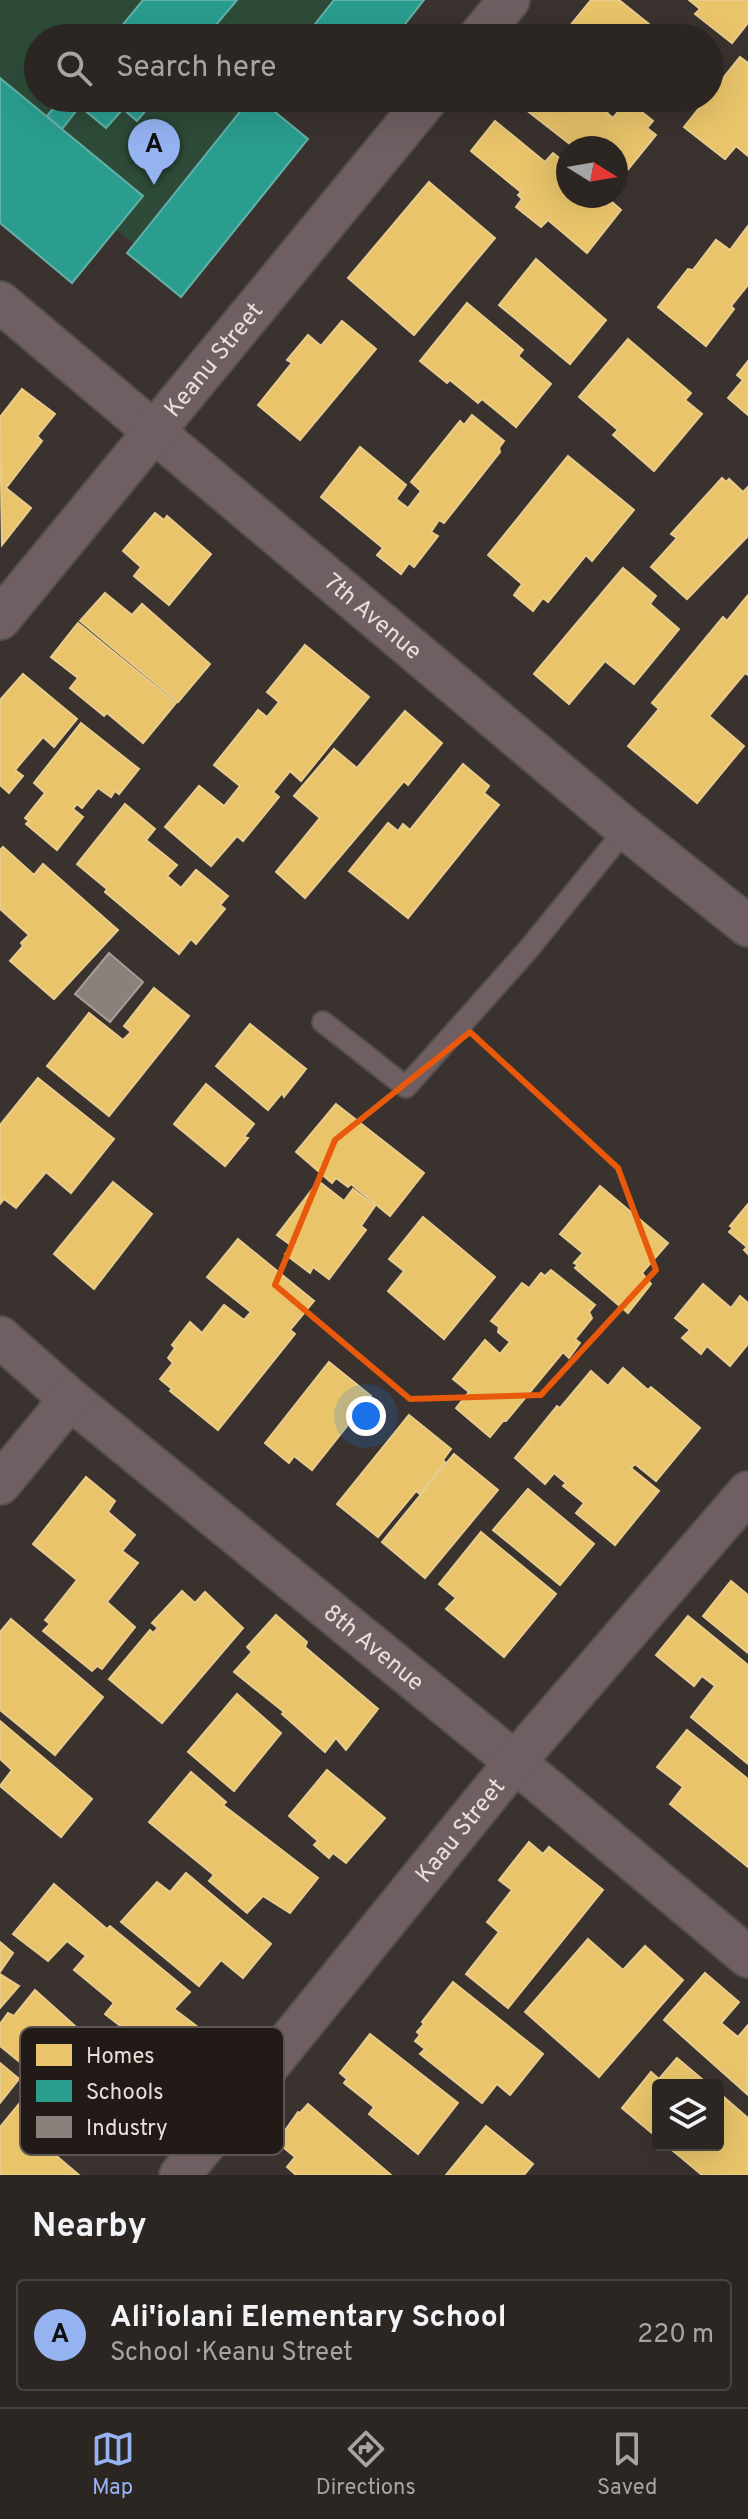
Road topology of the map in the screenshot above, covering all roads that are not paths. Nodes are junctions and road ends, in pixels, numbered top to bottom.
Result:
1 (509, 0) edge
2 (489, 24) edge
3 (416, 112) edge
4 (0, 302) edge
5 (153, 429) junction
6 (0, 619) edge
7 (626, 829) junction
8 (748, 926) edge
9 (323, 1022) dead end
10 (0, 1337) edge
11 (70, 1399) junction
12 (0, 1484) edge
13 (748, 1492) edge
14 (515, 1762) junction
15 (748, 1957) edge
16 (284, 2047) edge
17 (196, 2155) edge
18 (180, 2175) edge

1 - 2 street
3 - 5 street, Keanu Street
4 - 5 street, 7th Avenue
5 - 6 street, Keanu Street
5 - 7 street, 7th Avenue
7 - 8 street, 7th Avenue
7 - 9 lane
10 - 11 street, 8th Avenue
11 - 12 street
11 - 14 street, 8th Avenue
13 - 14 street, Kaau Street
14 - 15 street, 8th Avenue
14 - 16 street, Kaau Street
17 - 18 street, Kaau Street

